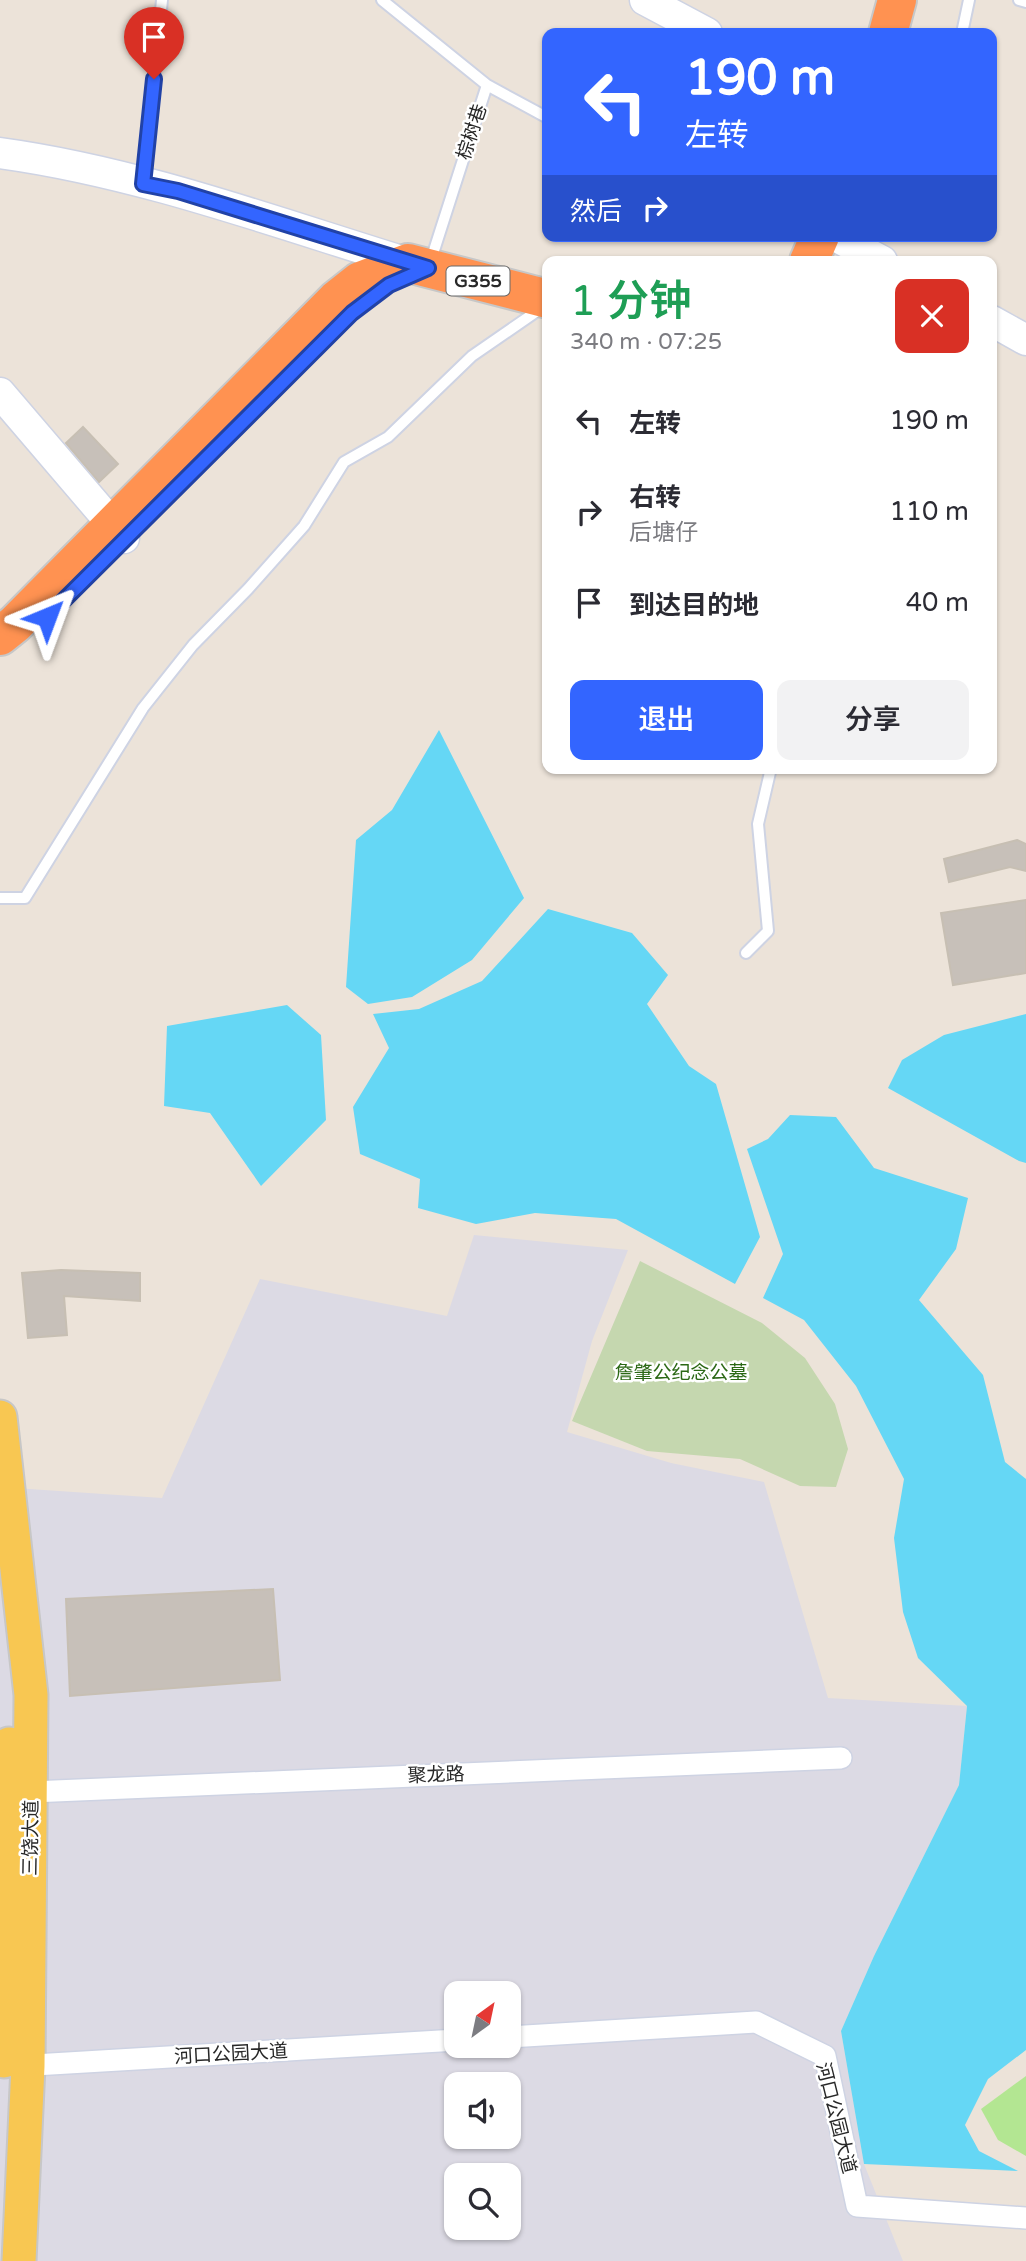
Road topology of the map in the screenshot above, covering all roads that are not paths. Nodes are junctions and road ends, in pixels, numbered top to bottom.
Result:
1 (162, 0) edge
2 (382, 0) edge
3 (645, 0) edge
4 (897, 0) edge
5 (969, 0) edge
6 (1019, 0) edge
7 (1026, 2) edge
8 (688, 23) edge
9 (889, 28) edge
10 (963, 28) edge
11 (487, 85) junction
12 (542, 115) edge
13 (0, 153) edge
14 (143, 184) junction
15 (364, 263) junction
16 (418, 266) junction
17 (542, 299) edge
18 (542, 305) edge
19 (997, 324) edge
20 (1026, 340) edge
21 (0, 393) edge
22 (118, 531) junction
23 (14, 632) edge
24 (0, 666) edge
25 (770, 774) edge
26 (0, 898) edge
27 (746, 953) dead end
28 (0, 1417) edge
29 (0, 1602) edge
30 (841, 1758) dead end
31 (13, 1793) edge
32 (522, 2036) edge
33 (444, 2041) edge
34 (16, 2066) junction
35 (0, 2200) edge
36 (1026, 2218) edge
37 (19, 2261) edge

1 - 14 lane
2 - 11 lane, 棕树巷
3 - 8 street
4 - 9 highway
5 - 10 lane
6 - 7 lane
11 - 12 lane
11 - 16 lane, 棕树巷
13 - 14 street
14 - 15 street
15 - 16 highway, G355
15 - 22 highway, G355
16 - 17 highway, G355
16 - 22 highway, G355
18 - 26 lane
19 - 20 street
21 - 22 street
22 - 23 highway, G355
23 - 24 highway, G355
25 - 27 lane
28 - 31 main road, 三饶大道
29 - 31 main road, 三饶大道
30 - 31 street, 聚龙路
31 - 34 main road, 三饶大道
32 - 36 street, 河口公园大道
33 - 34 street, 河口公园大道
34 - 35 main road, 三饶大道
34 - 37 main road, 三饶大道

